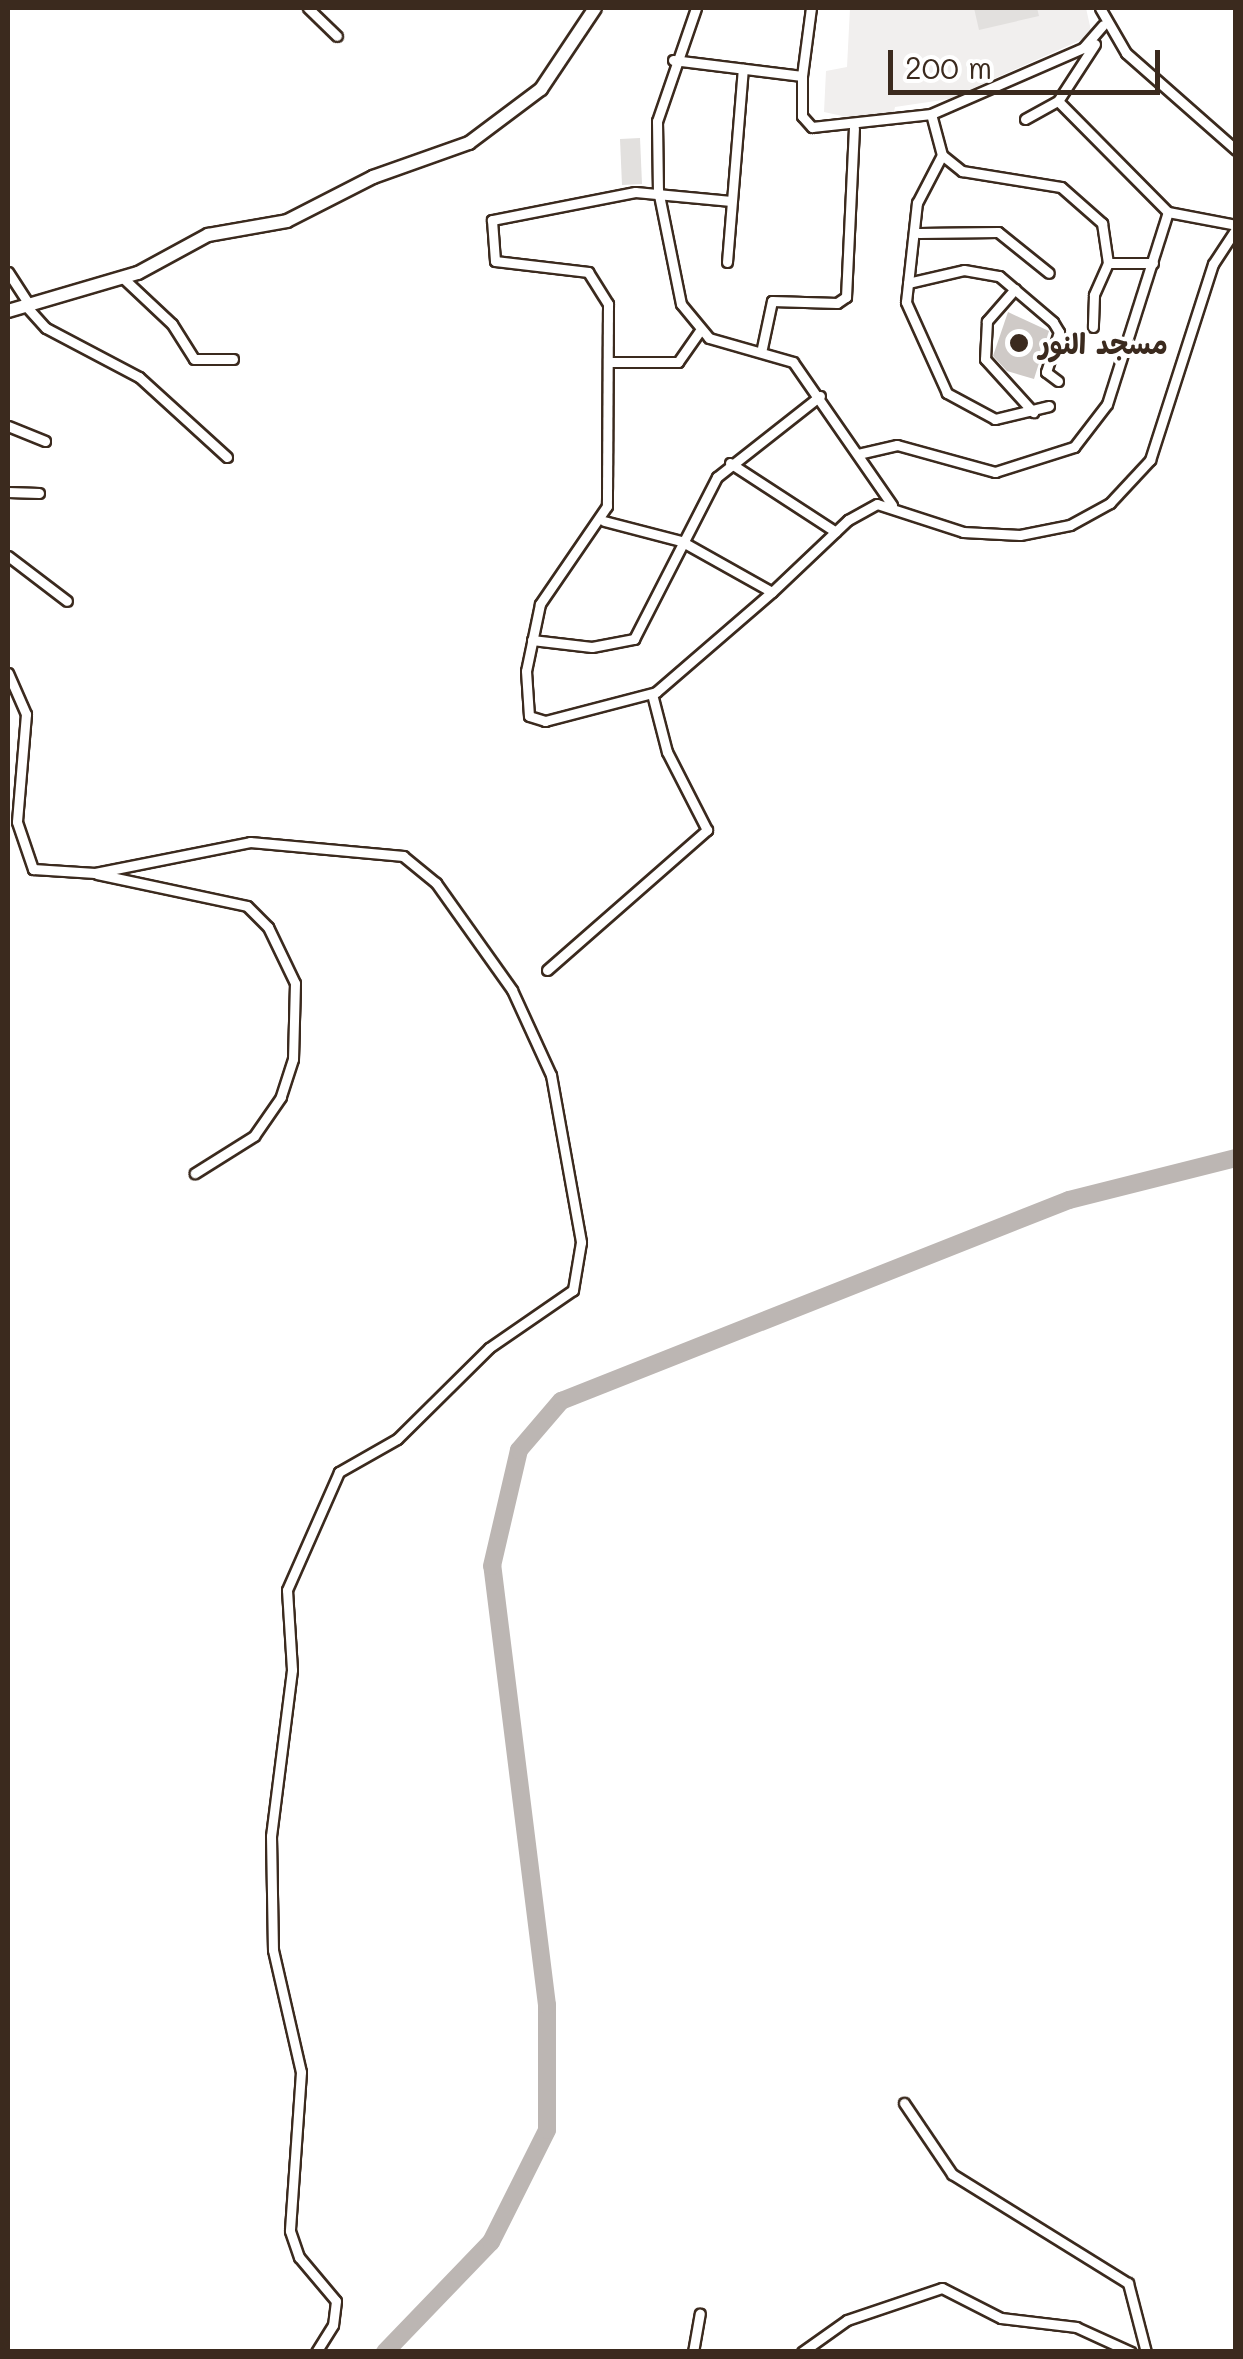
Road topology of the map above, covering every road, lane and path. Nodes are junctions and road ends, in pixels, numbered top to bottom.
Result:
1 (308, 8) edge
2 (595, 8) edge
3 (696, 8) edge
4 (811, 8) edge
5 (1100, 8) edge
6 (1103, 24) junction
7 (337, 36) dead end
8 (1096, 42) junction
9 (673, 60) junction
10 (743, 69) junction
11 (802, 76) junction
12 (1058, 101) junction
13 (931, 114) junction
14 (1025, 119) dead end
15 (854, 128) junction
16 (1236, 150) edge
17 (942, 155) junction
18 (658, 190) junction
19 (732, 201) junction
20 (1168, 212) junction
21 (1236, 228) edge
22 (919, 233) junction
23 (727, 262) dead end
24 (1108, 263) junction
25 (1153, 263) junction
26 (8, 272) edge
27 (1050, 273) dead end
28 (124, 278) junction
29 (908, 283) junction
30 (1015, 289) junction
31 (27, 304) junction
32 (8, 312) edge
33 (1094, 327) dead end
34 (700, 332) junction
35 (762, 348) junction
36 (233, 359) dead end
37 (608, 362) junction
38 (1058, 381) dead end
39 (820, 396) junction
40 (1049, 406) dead end
41 (1033, 412) junction
42 (8, 426) edge
43 (45, 441) dead end
44 (858, 454) junction
45 (227, 457) dead end
46 (730, 463) junction
47 (8, 492) edge
48 (39, 493) dead end
49 (892, 505) junction
50 (604, 520) junction
51 (836, 532) junction
52 (681, 541) junction
53 (8, 556) edge
54 (772, 592) junction
55 (67, 601) dead end
56 (532, 640) junction
57 (8, 673) edge
58 (652, 694) junction
59 (95, 873) junction
60 (547, 970) dead end
61 (196, 1174) dead end
62 (904, 2104) dead end
63 (700, 2314) dead end
64 (316, 2352) edge
65 (693, 2352) edge
66 (802, 2352) edge
67 (1130, 2352) edge
68 (1146, 2352) edge

1 - 7 street
2 - 28 street
3 - 9 street
4 - 11 street
5 - 6 street
6 - 8 street
6 - 16 street
8 - 12 street
8 - 13 street
9 - 10 street
9 - 18 street
10 - 11 street
10 - 19 street
11 - 15 street
12 - 14 street
12 - 20 street
13 - 15 street
13 - 17 street
15 - 35 street
17 - 22 street
17 - 24 street
18 - 19 street
18 - 34 street
18 - 37 street
19 - 23 street
20 - 21 street
20 - 25 street
21 - 49 street
22 - 27 street
22 - 29 street
24 - 25 street
24 - 33 street
25 - 44 street
26 - 31 street
28 - 31 street
28 - 36 street
29 - 30 street
29 - 41 street
30 - 38 street
30 - 41 street
31 - 32 street
31 - 45 street
34 - 35 street
34 - 37 street
35 - 39 street
37 - 50 street
39 - 44 street
39 - 46 street
40 - 41 street
42 - 43 street
44 - 49 street
46 - 51 street
46 - 52 street
47 - 48 street
49 - 51 street
50 - 52 street
50 - 56 street
51 - 54 street
52 - 54 street
52 - 56 street
53 - 55 street
54 - 58 street
56 - 58 street
57 - 59 street
58 - 60 street
59 - 61 street
59 - 64 street
62 - 68 street
63 - 65 street
66 - 67 street

